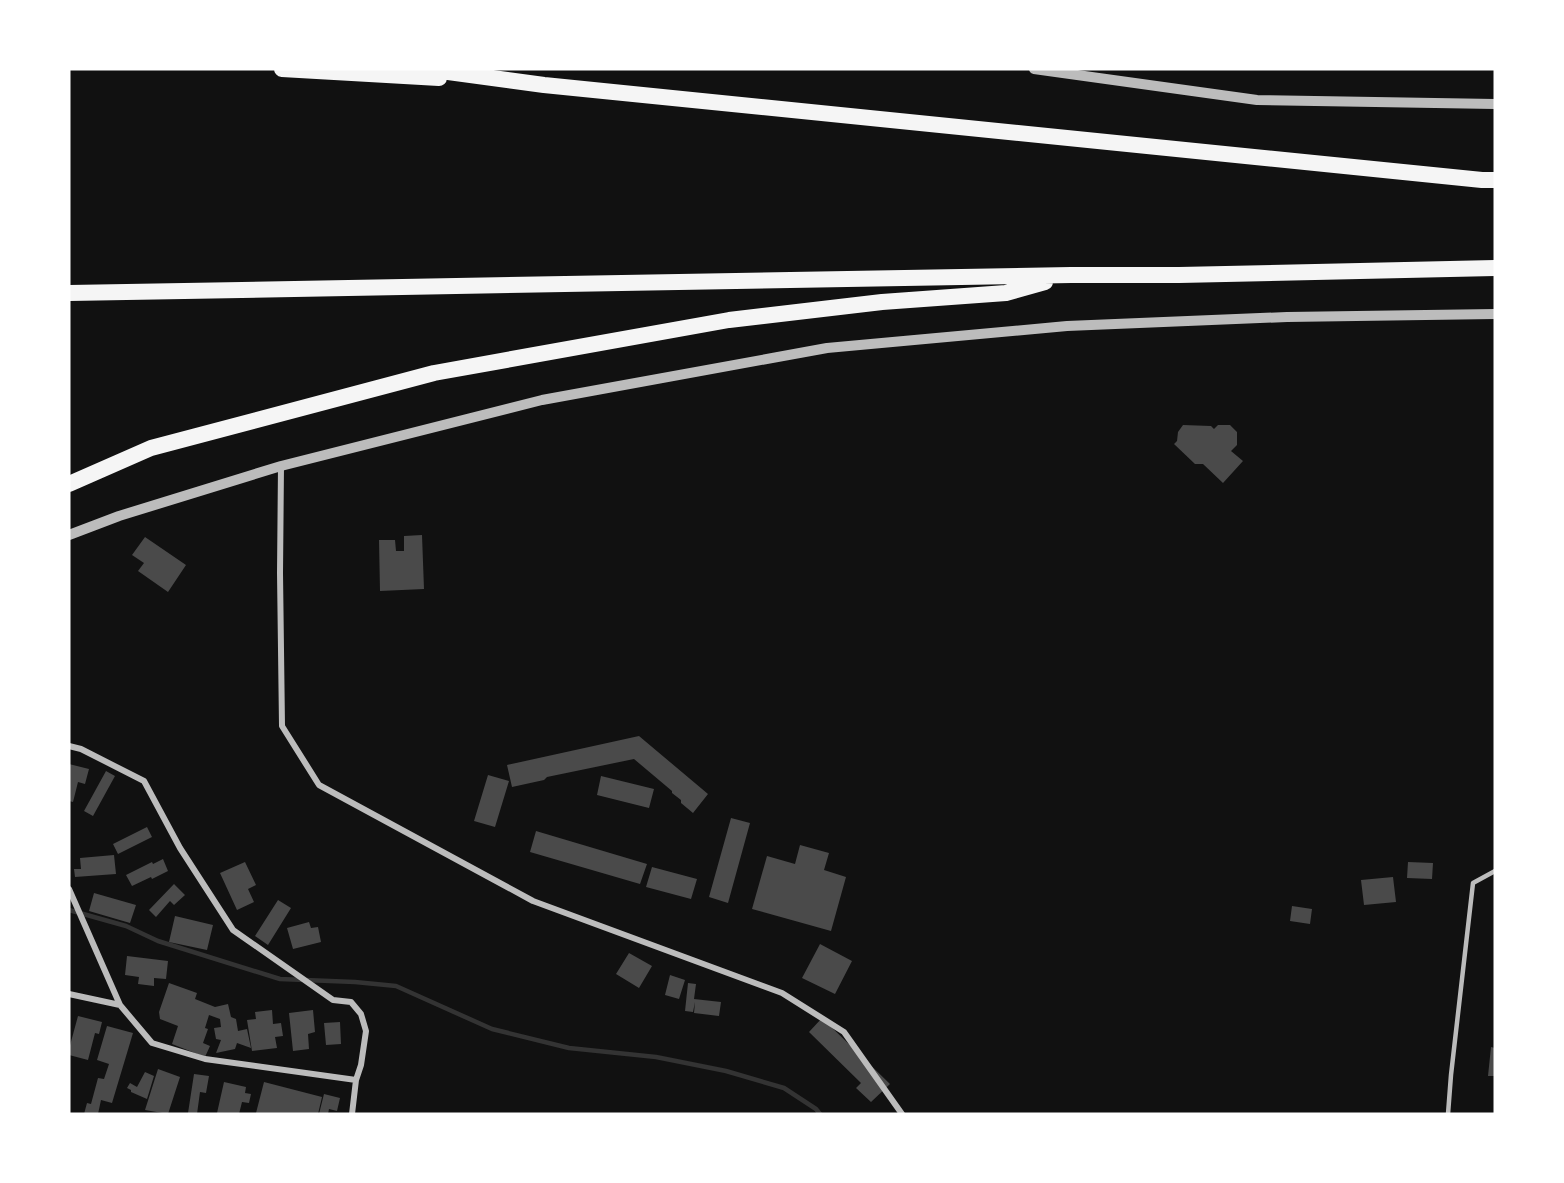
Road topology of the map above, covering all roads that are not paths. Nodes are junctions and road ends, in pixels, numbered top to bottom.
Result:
1 (282, 69) edge
2 (426, 69) edge
3 (1034, 69) edge
4 (544, 85) junction
5 (1495, 104) edge
6 (1495, 180) edge
7 (1495, 268) edge
8 (1071, 275) junction
9 (69, 293) edge
10 (1495, 314) edge
11 (281, 466) junction
12 (69, 484) edge
13 (69, 535) edge
14 (69, 746) edge
15 (1495, 871) edge
16 (70, 891) edge
17 (69, 994) edge
18 (120, 1005) junction
19 (356, 1080) junction
20 (352, 1114) edge
21 (902, 1114) edge
22 (1448, 1114) edge

1 - 4 highway
2 - 4 highway
3 - 5 street
4 - 6 highway
7 - 8 highway
8 - 9 highway
8 - 12 highway
10 - 11 street
11 - 13 street
11 - 21 street
14 - 19 street
15 - 22 lane
16 - 18 street
17 - 18 street
18 - 19 street
19 - 20 street

